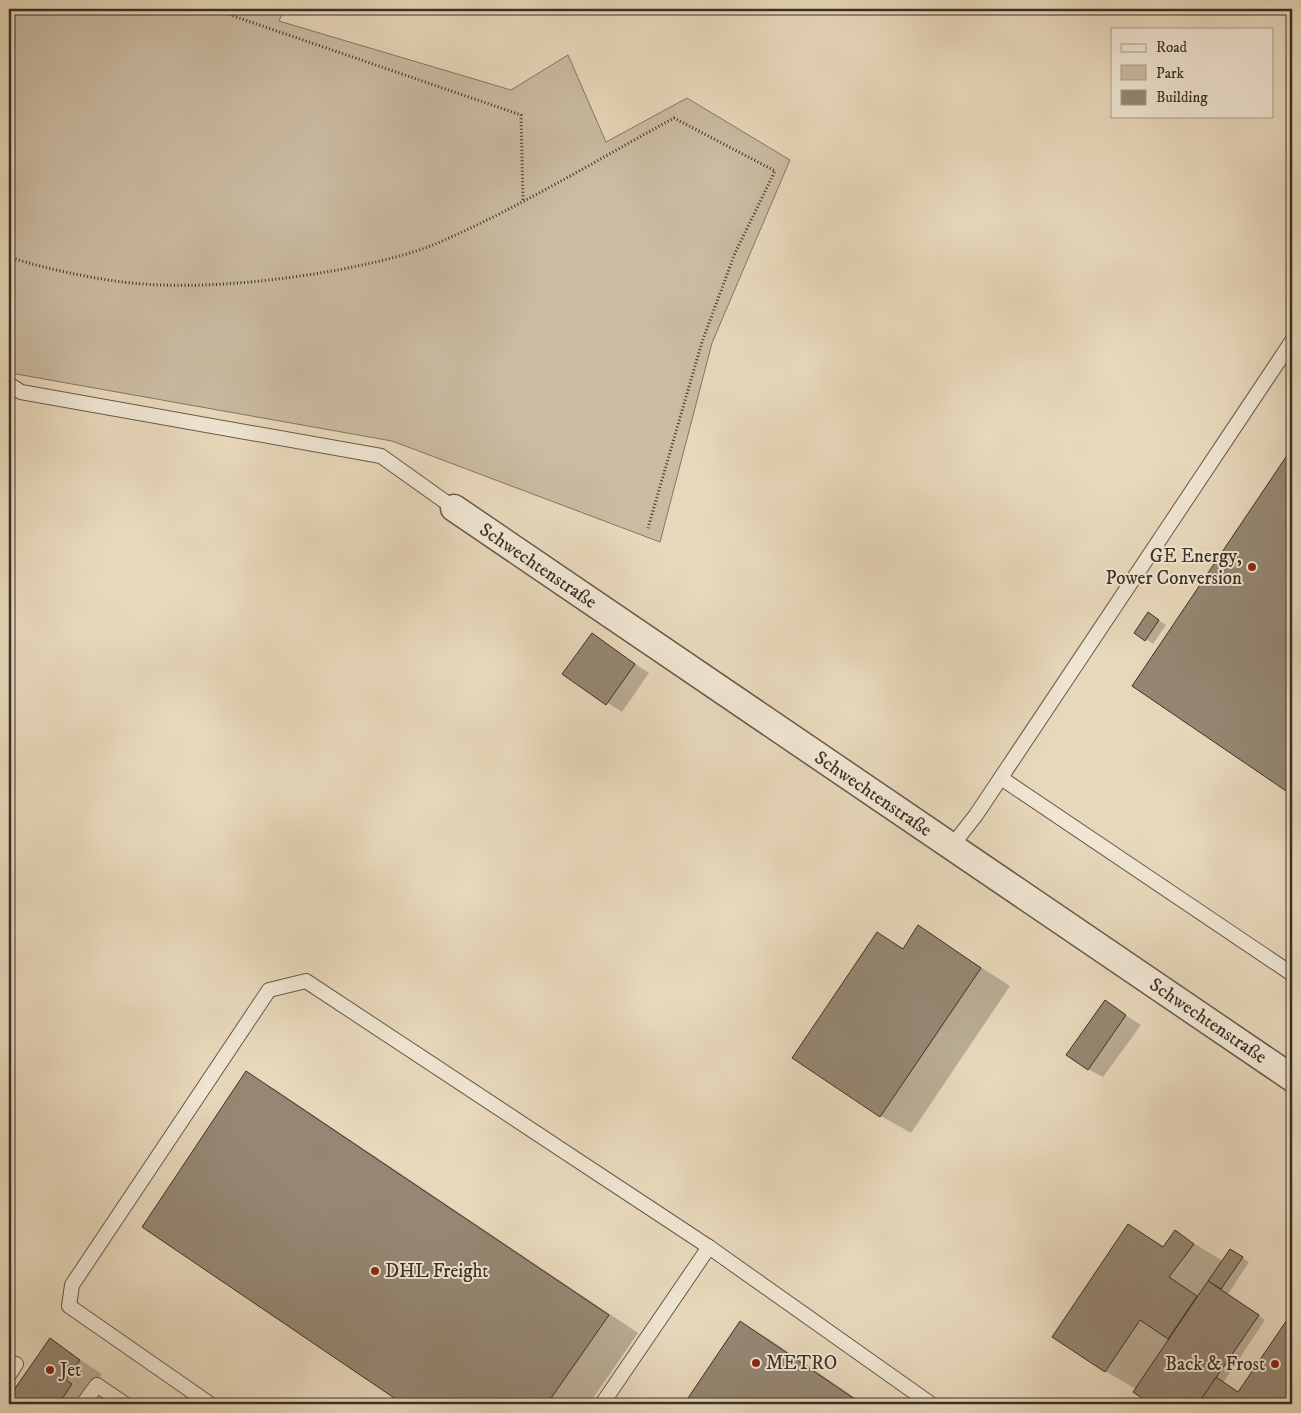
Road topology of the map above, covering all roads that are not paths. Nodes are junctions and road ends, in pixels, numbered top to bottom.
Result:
1 (1292, 341) edge
2 (9, 384) edge
3 (454, 508) joint
4 (1001, 778) junction
5 (952, 848) junction
6 (1292, 974) edge
7 (1292, 1078) edge
8 (709, 1247) junction
9 (84, 1404) edge
10 (125, 1404) edge
11 (210, 1404) edge
12 (602, 1404) edge
13 (930, 1404) edge

1 - 4 lane
2 - 3 lane
3 - 5 street, Schwechtenstraße
4 - 5 lane
4 - 6 lane
5 - 7 street, Schwechtenstraße
8 - 11 lane
8 - 12 lane
8 - 13 lane
9 - 10 lane

